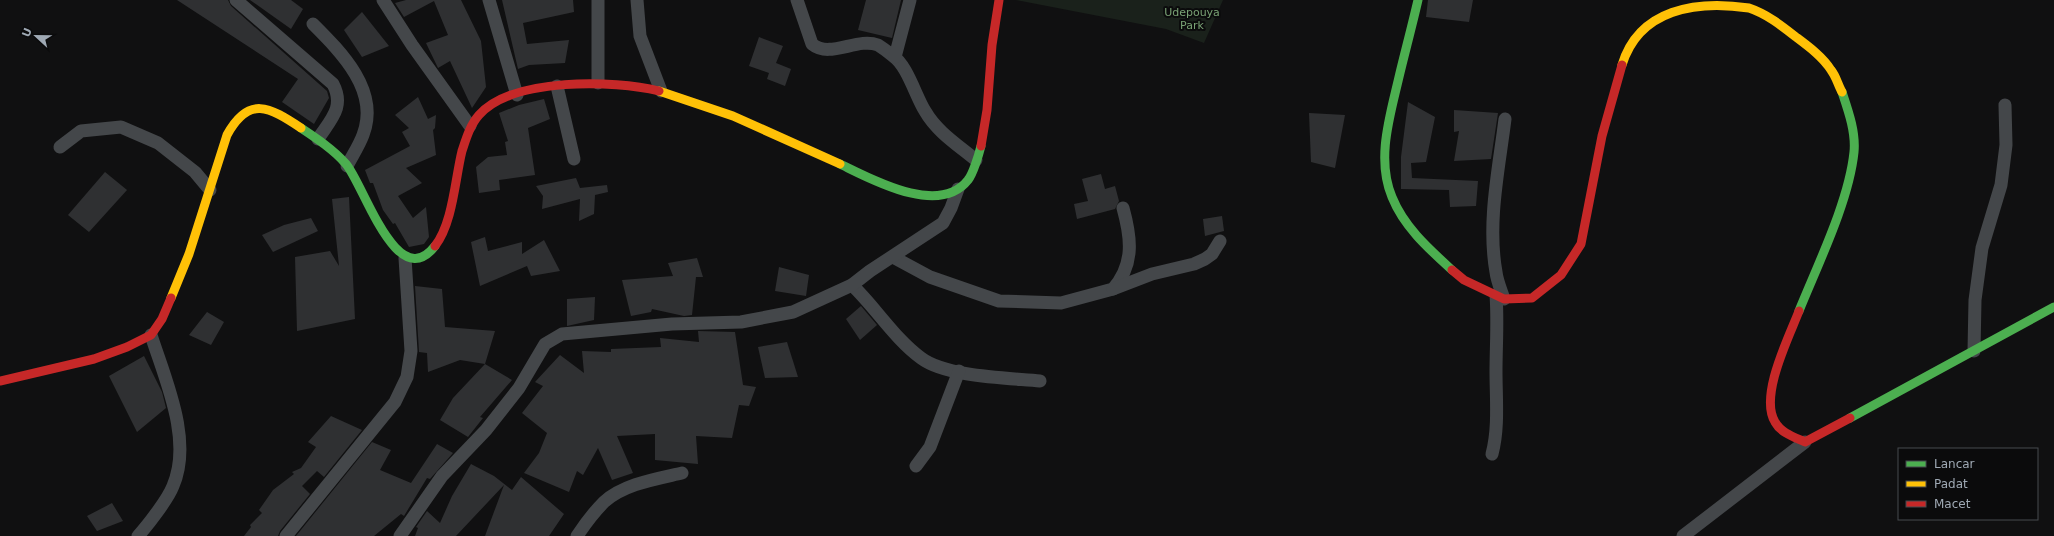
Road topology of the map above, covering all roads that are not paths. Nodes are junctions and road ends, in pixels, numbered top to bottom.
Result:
1 (236, 0) edge
2 (384, 0) edge
3 (489, 0) edge
4 (598, 0) edge
5 (637, 0) edge
6 (796, 0) edge
7 (910, 0) edge
8 (999, 0) edge
9 (1418, 0) edge
10 (313, 24) dead end
11 (896, 57) junction
12 (598, 83) junction
13 (556, 86) junction
14 (661, 91) junction
15 (517, 95) junction
16 (2005, 106) dead end
17 (1505, 119) dead end
18 (470, 126) junction
19 (318, 138) junction
20 (60, 147) dead end
21 (574, 159) dead end
22 (976, 160) junction
23 (347, 166) junction
24 (958, 189) junction
25 (210, 190) junction
26 (1123, 208) dead end
27 (1220, 241) dead end
28 (893, 257) junction
29 (405, 258) junction
30 (852, 285) junction
31 (1113, 289) junction
32 (1500, 297) junction
33 (2054, 308) edge
34 (151, 335) junction
35 (1974, 351) junction
36 (959, 372) junction
37 (1040, 380) dead end
38 (0, 381) edge
39 (1805, 442) junction
40 (1492, 454) dead end
41 (916, 466) dead end
42 (682, 473) dead end
43 (138, 536) edge
44 (286, 536) edge
45 (400, 536) edge
46 (577, 536) edge
47 (1683, 536) edge

1 - 19 street
2 - 18 street
3 - 15 street
4 - 12 street
5 - 14 street
6 - 11 street
7 - 11 street
8 - 22 street
9 - 32 street
10 - 23 street
11 - 22 street
12 - 13 street
12 - 14 street
13 - 15 street
13 - 21 street
14 - 24 street
15 - 18 street
16 - 35 street
17 - 32 street
18 - 29 street
19 - 23 street
19 - 25 street
20 - 25 street
22 - 24 street
23 - 29 street
24 - 28 street
25 - 34 street
26 - 31 street
27 - 31 street
28 - 30 street
28 - 31 street
29 - 44 street
30 - 36 street
30 - 45 street
32 - 39 street
32 - 40 street
33 - 35 street
34 - 38 street
34 - 43 street
35 - 39 street
36 - 37 street
36 - 41 street
39 - 47 street
42 - 46 street

